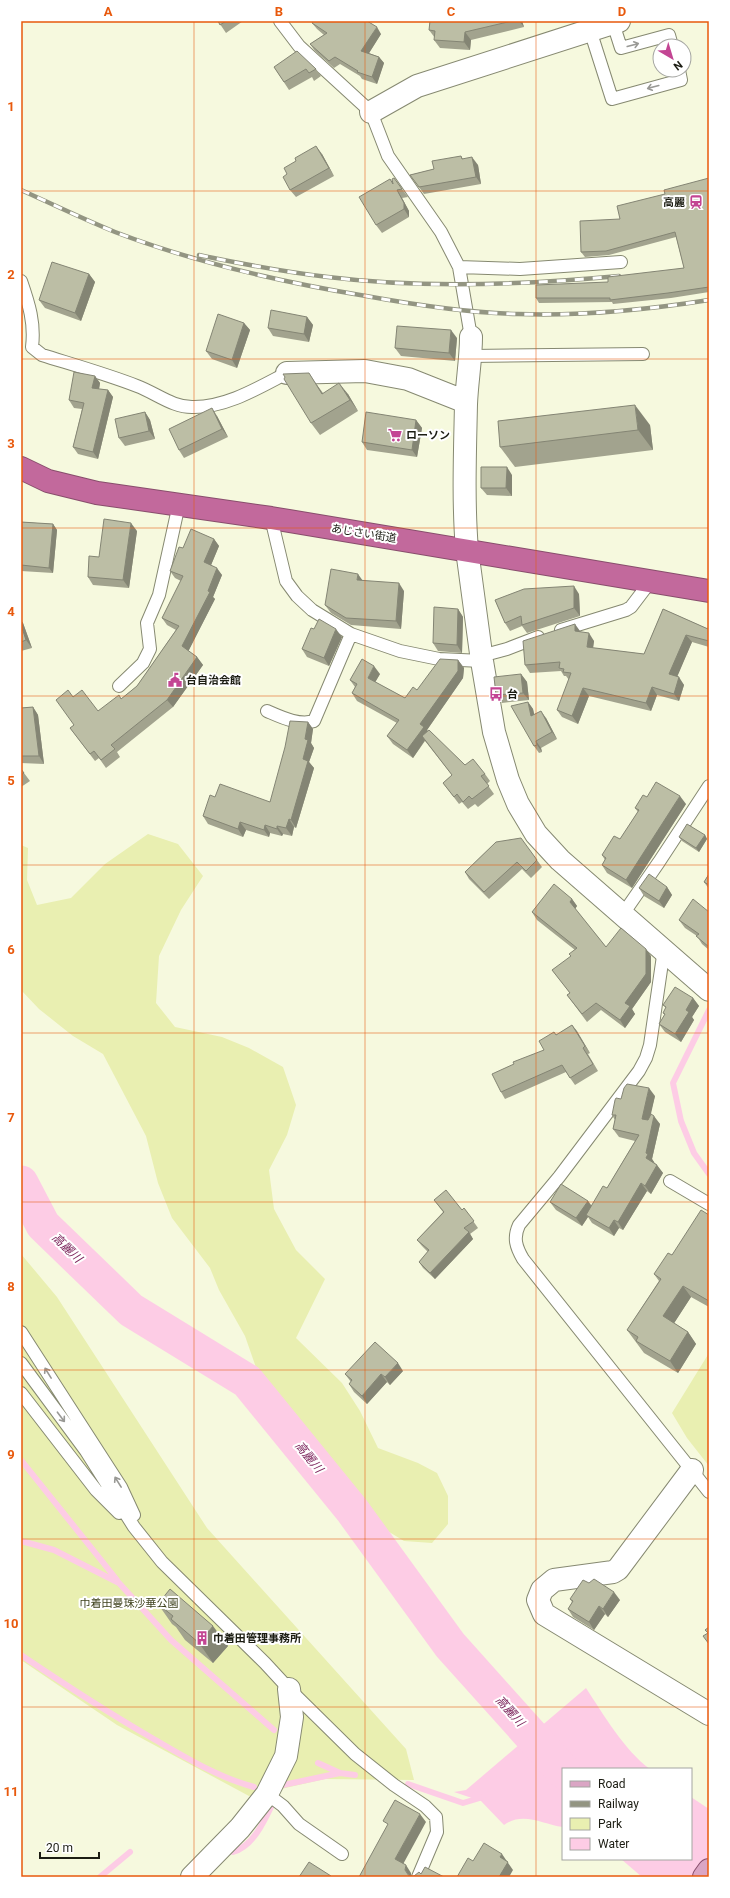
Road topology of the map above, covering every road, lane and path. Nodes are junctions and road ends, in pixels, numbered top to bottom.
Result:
1 (280, 21) edge
2 (605, 24) edge
3 (658, 38) edge
4 (670, 38) edge
5 (652, 40) edge
6 (681, 78) edge
7 (371, 112) junction
8 (621, 262) dead end
9 (459, 267) junction
10 (21, 281) edge
11 (471, 347) junction
12 (642, 354) dead end
13 (287, 373) joint
14 (466, 402) junction
15 (21, 468) edge
16 (179, 504) junction
17 (271, 518) junction
18 (467, 550) junction
19 (650, 582) junction
20 (709, 591) edge
21 (351, 634) junction
22 (481, 659) junction
23 (119, 686) dead end
24 (267, 711) dead end
25 (709, 786) edge
26 (622, 914) junction
27 (664, 949) junction
28 (709, 990) edge
29 (670, 1181) dead end
30 (709, 1204) edge
31 (21, 1332) edge
32 (21, 1363) edge
33 (21, 1393) edge
34 (692, 1470) junction
35 (709, 1492) edge
36 (134, 1527) junction
37 (147, 1543) junction
38 (289, 1689) junction
39 (709, 1714) edge
40 (267, 1794) junction
41 (342, 1854) dead end
42 (709, 1870) edge
43 (192, 1877) edge
44 (418, 1877) edge
45 (704, 1877) edge

1 - 7 lane
2 -> 5 lane
6 -> 2 lane
2 - 7 street
3 -> 4 lane
7 - 9 lane
8 - 9 lane
9 - 11 lane
10 - 13 lane
11 - 12 lane
11 - 14 street
13 - 14 street
14 - 18 street
15 - 16 highway, あじさい街道
16 - 17 highway, あじさい街道
16 - 23 lane
17 - 18 highway, あじさい街道
17 - 21 lane
18 - 19 highway, あじさい街道
18 - 22 street
19 - 20 highway, あじさい街道
19 - 22 lane
21 - 22 lane
21 - 24 lane
22 - 26 street
25 - 26 lane
26 - 27 street
27 - 28 street
27 - 34 lane
29 - 30 lane
37 -> 31 lane
32 -> 36 lane
33 - 36 lane
34 - 35 lane
34 - 39 street
36 - 37 lane
37 - 38 lane
38 - 40 street
38 - 44 lane
40 - 41 lane
40 - 43 street
42 - 45 main road

